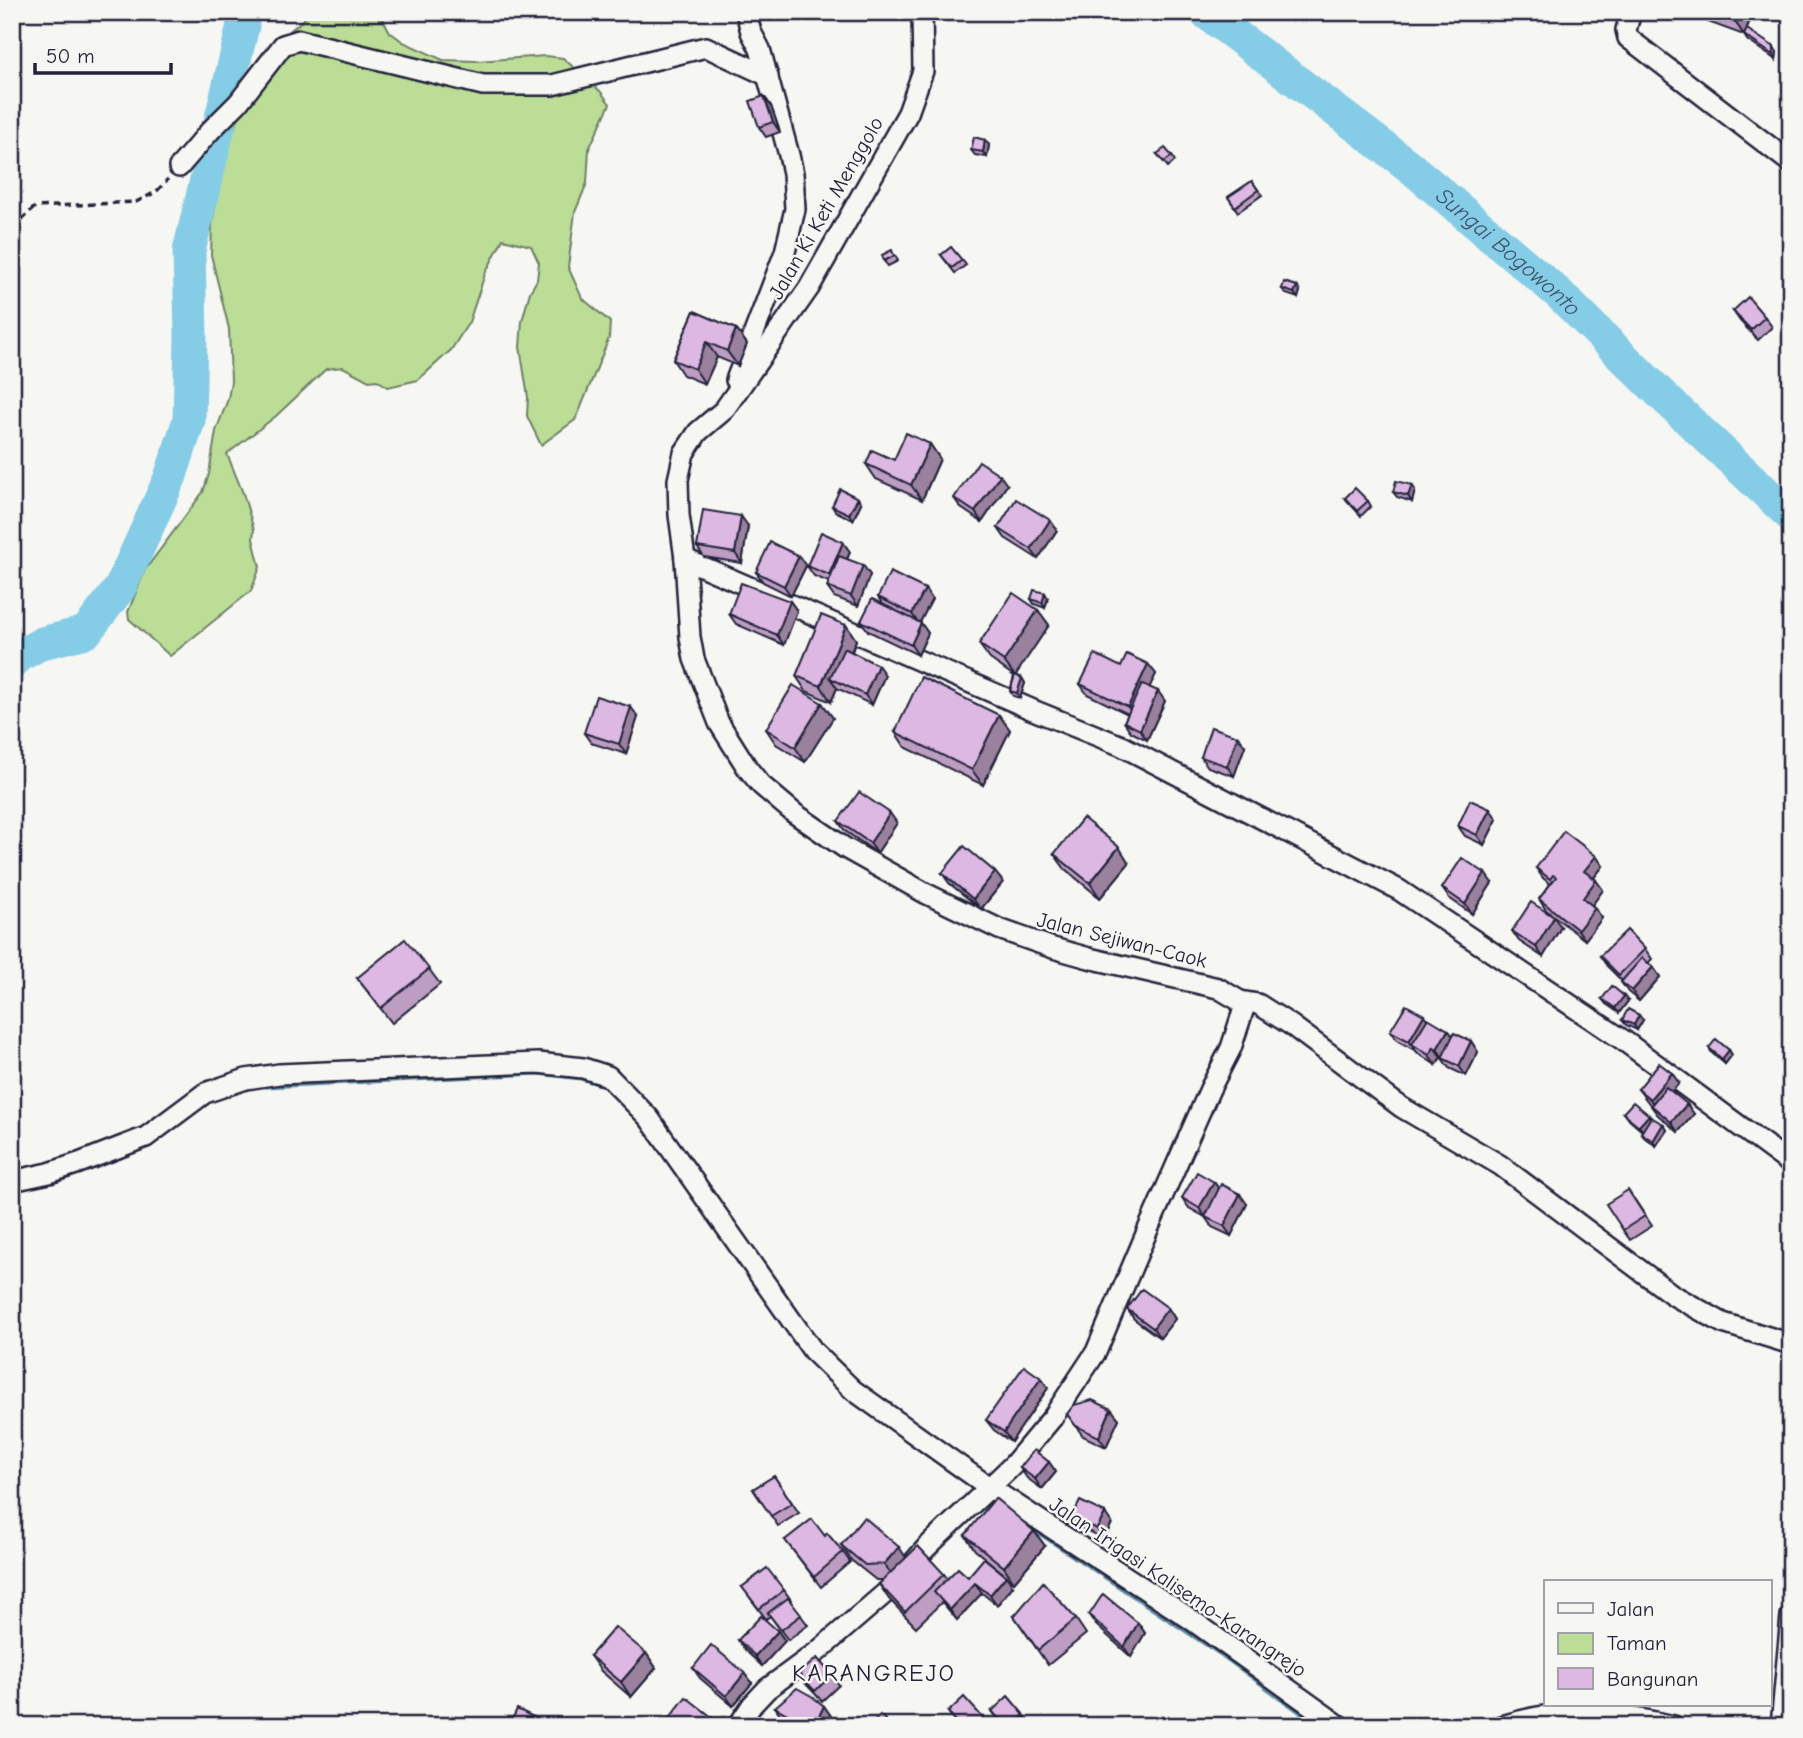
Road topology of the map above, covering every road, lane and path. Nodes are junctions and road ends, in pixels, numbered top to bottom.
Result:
1 (746, 12) edge
2 (922, 12) edge
3 (1631, 12) edge
4 (768, 76) junction
5 (1791, 163) edge
6 (180, 167) joint
7 (12, 228) edge
8 (724, 410) junction
9 (685, 558) junction
10 (1240, 1001) junction
11 (1791, 1164) edge
12 (12, 1181) edge
13 (1791, 1343) edge
14 (987, 1488) junction
15 (1791, 1616) edge
16 (738, 1726) edge
17 (1340, 1726) edge
18 (1502, 1726) edge
19 (1674, 1726) edge
20 (1781, 1726) edge

1 - 4 street
2 - 8 street, Jalan Ki Keti Menggolo
3 - 5 street
4 - 6 street
4 - 8 street
6 - 7 path
8 - 9 street, Jalan Sejiwan-Caok
9 - 10 street, Jalan Sejiwan-Caok
9 - 11 street
10 - 13 street, Jalan Sejiwan-Caok
10 - 14 street
12 - 14 street, Jalan Irigasi Kalisemo-Karangrejo
14 - 16 street
14 - 17 street, Jalan Irigasi Kalisemo-Karangrejo
15 - 20 street
18 - 19 street

